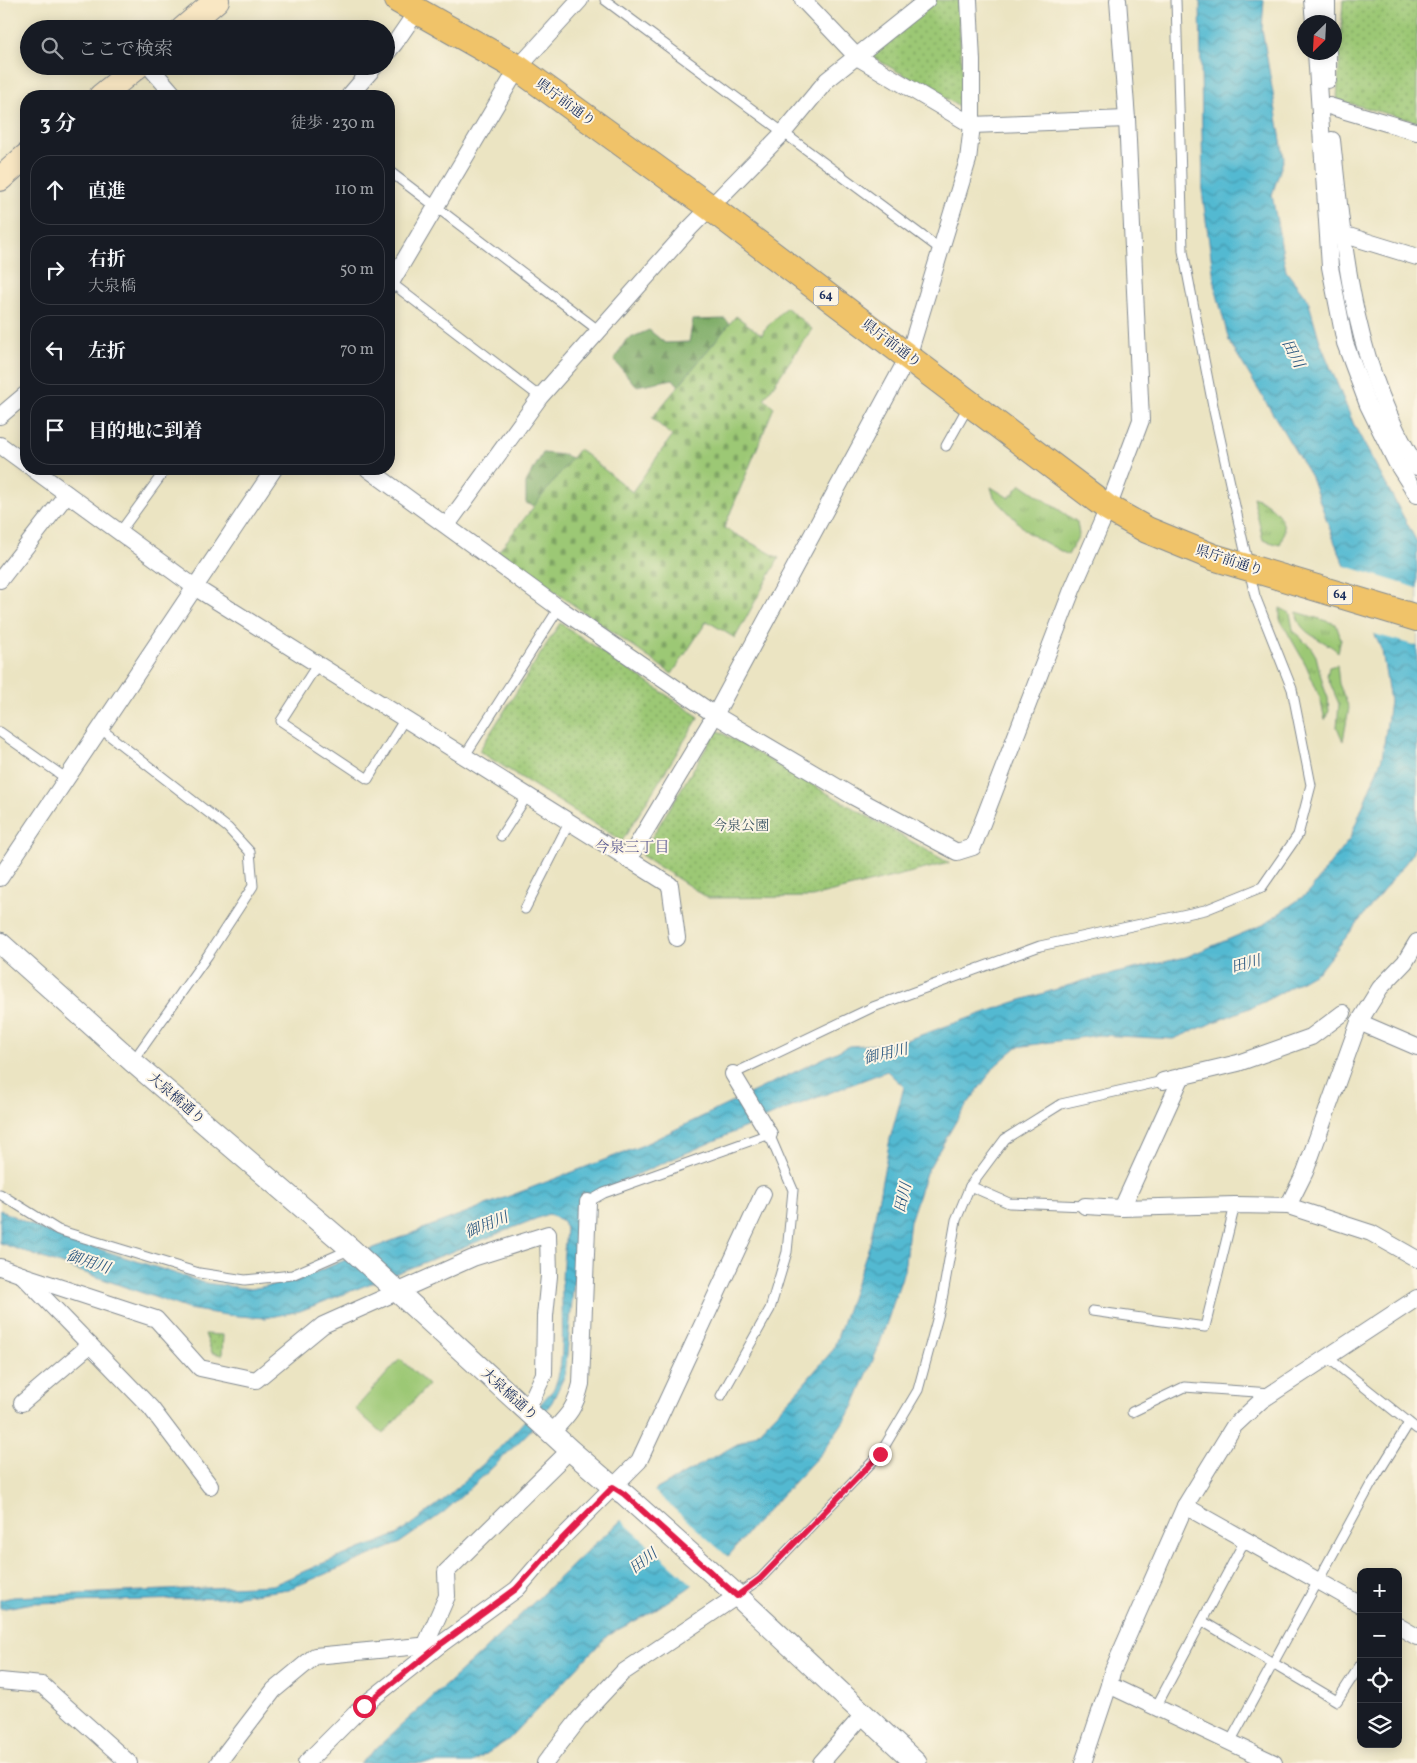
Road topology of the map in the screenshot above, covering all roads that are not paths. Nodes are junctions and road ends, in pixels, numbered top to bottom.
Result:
1 (217, 0) edge
2 (580, 0) edge
3 (605, 0) edge
4 (803, 0) edge
5 (927, 0) edge
6 (969, 0) edge
7 (1118, 0) edge
8 (1176, 0) edge
9 (1312, 0) edge
10 (1326, 0) edge
11 (407, 5) edge
12 (1313, 15) edge
13 (1327, 15) edge
14 (194, 20) edge
15 (395, 43) edge
16 (856, 57) junction
17 (1317, 60) edge
18 (1328, 60) edge
19 (518, 68) junction
20 (127, 75) edge
21 (157, 75) edge
22 (367, 75) edge
23 (108, 90) edge
24 (170, 90) edge
25 (354, 90) edge
26 (1329, 106) junction
27 (1127, 119) junction
28 (972, 125) junction
29 (1417, 132) edge
30 (783, 133) junction
31 (20, 161) edge
32 (395, 175) edge
33 (0, 178) edge
34 (436, 206) junction
35 (711, 208) junction
36 (1342, 234) junction
37 (940, 249) junction
38 (1417, 257) edge
39 (395, 273) edge
40 (395, 288) edge
41 (598, 330) junction
42 (908, 357) junction
43 (540, 397) junction
44 (20, 399) edge
45 (970, 404) junction
46 (0, 416) edge
47 (0, 445) edge
48 (946, 446) dead end
49 (20, 460) edge
50 (1416, 464) edge
51 (41, 475) edge
52 (162, 475) edge
53 (270, 475) edge
54 (376, 475) edge
55 (67, 494) junction
56 (1417, 495) edge
57 (1108, 508) junction
58 (447, 525) junction
59 (120, 532) junction
60 (1256, 570) junction
61 (0, 580) edge
62 (196, 588) junction
63 (559, 608) junction
64 (1417, 618) edge
65 (317, 665) junction
66 (714, 715) junction
67 (404, 720) junction
68 (101, 729) junction
69 (0, 732) edge
70 (464, 757) junction
71 (67, 779) junction
72 (527, 796) junction
73 (570, 823) junction
74 (501, 836) dead end
75 (628, 860) junction
76 (0, 878) edge
77 (525, 909) dead end
78 (677, 938) dead end
79 (1417, 942) edge
80 (0, 943) edge
81 (1342, 1013) dead end
82 (1359, 1022) junction
83 (1417, 1047) edge
84 (133, 1062) junction
85 (733, 1074) joint
86 (1182, 1076) junction
87 (1163, 1081) joint
88 (769, 1134) junction
89 (970, 1186) junction
90 (0, 1194) edge
91 (763, 1194) dead end
92 (588, 1202) joint
93 (1235, 1205) junction
94 (1085, 1206) joint
95 (1288, 1206) junction
96 (1122, 1208) junction
97 (352, 1251) junction
98 (1417, 1259) edge
99 (0, 1268) edge
100 (22, 1275) junction
101 (397, 1293) junction
102 (1417, 1298) edge
103 (1092, 1311) dead end
104 (90, 1346) junction
105 (1327, 1357) junction
106 (1272, 1393) junction
107 (722, 1396) dead end
108 (22, 1403) dead end
109 (527, 1410) junction
110 (1132, 1412) dead end
111 (1413, 1426) edge
112 (551, 1433) junction
113 (570, 1450) junction
114 (210, 1486) dead end
115 (619, 1490) junction
116 (1185, 1506) junction
117 (1245, 1540) junction
118 (1318, 1581) junction
119 (733, 1592) junction
120 (1357, 1603) edge
121 (1202, 1622) junction
122 (1402, 1628) edge
123 (1417, 1637) edge
124 (433, 1645) junction
125 (1273, 1663) junction
126 (1357, 1670) edge
127 (0, 1681) edge
128 (1110, 1685) junction
129 (1156, 1707) junction
130 (864, 1715) junction
131 (1230, 1742) junction
132 (912, 1762) edge
133 (129, 1763) edge
134 (218, 1763) edge
135 (306, 1763) edge
136 (545, 1763) edge
137 (821, 1763) edge
138 (1083, 1763) edge
139 (1274, 1763) edge

1 - 14 main road
2 - 19 street
3 - 30 lane
4 - 16 street
5 - 16 street
6 - 28 street
7 - 27 street
8 - 60 lane
9 - 12 street
10 - 13 street
11 - 15 street
11 - 19 main road, 県庁前通り / 64
16 - 28 street
16 - 30 street
17 - 56 street
18 - 26 street
19 - 34 street
19 - 35 main road, 県庁前通り / 64
20 - 23 main road
21 - 24 street
22 - 25 street
26 - 29 street
26 - 36 street
27 - 28 street
27 - 57 street
28 - 37 street
30 - 35 street
30 - 37 lane
31 - 33 main road
32 - 34 lane
34 - 39 street
34 - 41 lane
35 - 41 street
35 - 42 main road, 県庁前通り / 64
36 - 38 street
36 - 50 street
37 - 42 street
40 - 43 lane
41 - 43 street
42 - 45 main road, 県庁前通り / 64
42 - 66 street
43 - 58 street
44 - 46 street
45 - 48 lane
45 - 57 main road, 県庁前通り / 64
47 - 49 street
51 - 55 street
52 - 59 lane
53 - 62 street
54 - 58 street
55 - 59 street
55 - 61 street
57 - 60 main road, 県庁前通り / 64
57 - 66 street
58 - 63 street
59 - 62 street
60 - 64 main road, 県庁前通り / 64
60 - 85 lane
62 - 65 street
62 - 68 street
63 - 66 street
63 - 70 lane
65 - 67 street
65 - 67 lane
66 - 75 street
67 - 70 street
68 - 71 street
68 - 84 lane
69 - 71 lane
70 - 72 street
71 - 76 street
72 - 73 street
72 - 74 lane
73 - 75 street
73 - 77 lane
75 - 78 street
79 - 82 street
80 - 84 street, 大泉橋通り
81 - 86 street
82 - 83 street
82 - 95 street
84 - 97 street, 大泉橋通り
85 - 88 street
86 - 87 street
86 - 96 street
87 - 89 lane
88 - 92 lane
88 - 107 lane
89 - 94 lane
89 - 119 lane
90 - 97 lane
91 - 115 street
92 - 112 street
93 - 95 street
93 - 96 street
93 - 103 lane
94 - 96 street
95 - 98 street
97 - 101 street, 大泉橋通り
99 - 100 street
100 - 101 street
100 - 104 street
101 - 109 street, 大泉橋通り
101 - 109 street
102 - 105 street
104 - 108 street
104 - 114 street
105 - 106 street
105 - 111 lane
106 - 110 lane
106 - 116 street
109 - 112 street, 大泉橋通り
111 - 118 lane
112 - 113 street, 大泉橋通り
113 - 115 street, 大泉橋通り
113 - 124 street
115 - 119 street, 大泉橋通り
115 - 124 street
116 - 117 street
116 - 128 street
117 - 118 street
117 - 121 lane
118 - 120 street
118 - 125 lane
119 - 130 street, 大泉橋通り
119 - 136 street
121 - 125 lane
121 - 129 lane
122 - 123 street
124 - 134 street
124 - 135 street
125 - 126 lane
125 - 131 lane
127 - 133 street
128 - 129 street
128 - 138 street
129 - 131 street
130 - 132 street, 大泉橋通り
130 - 137 street
131 - 139 street

